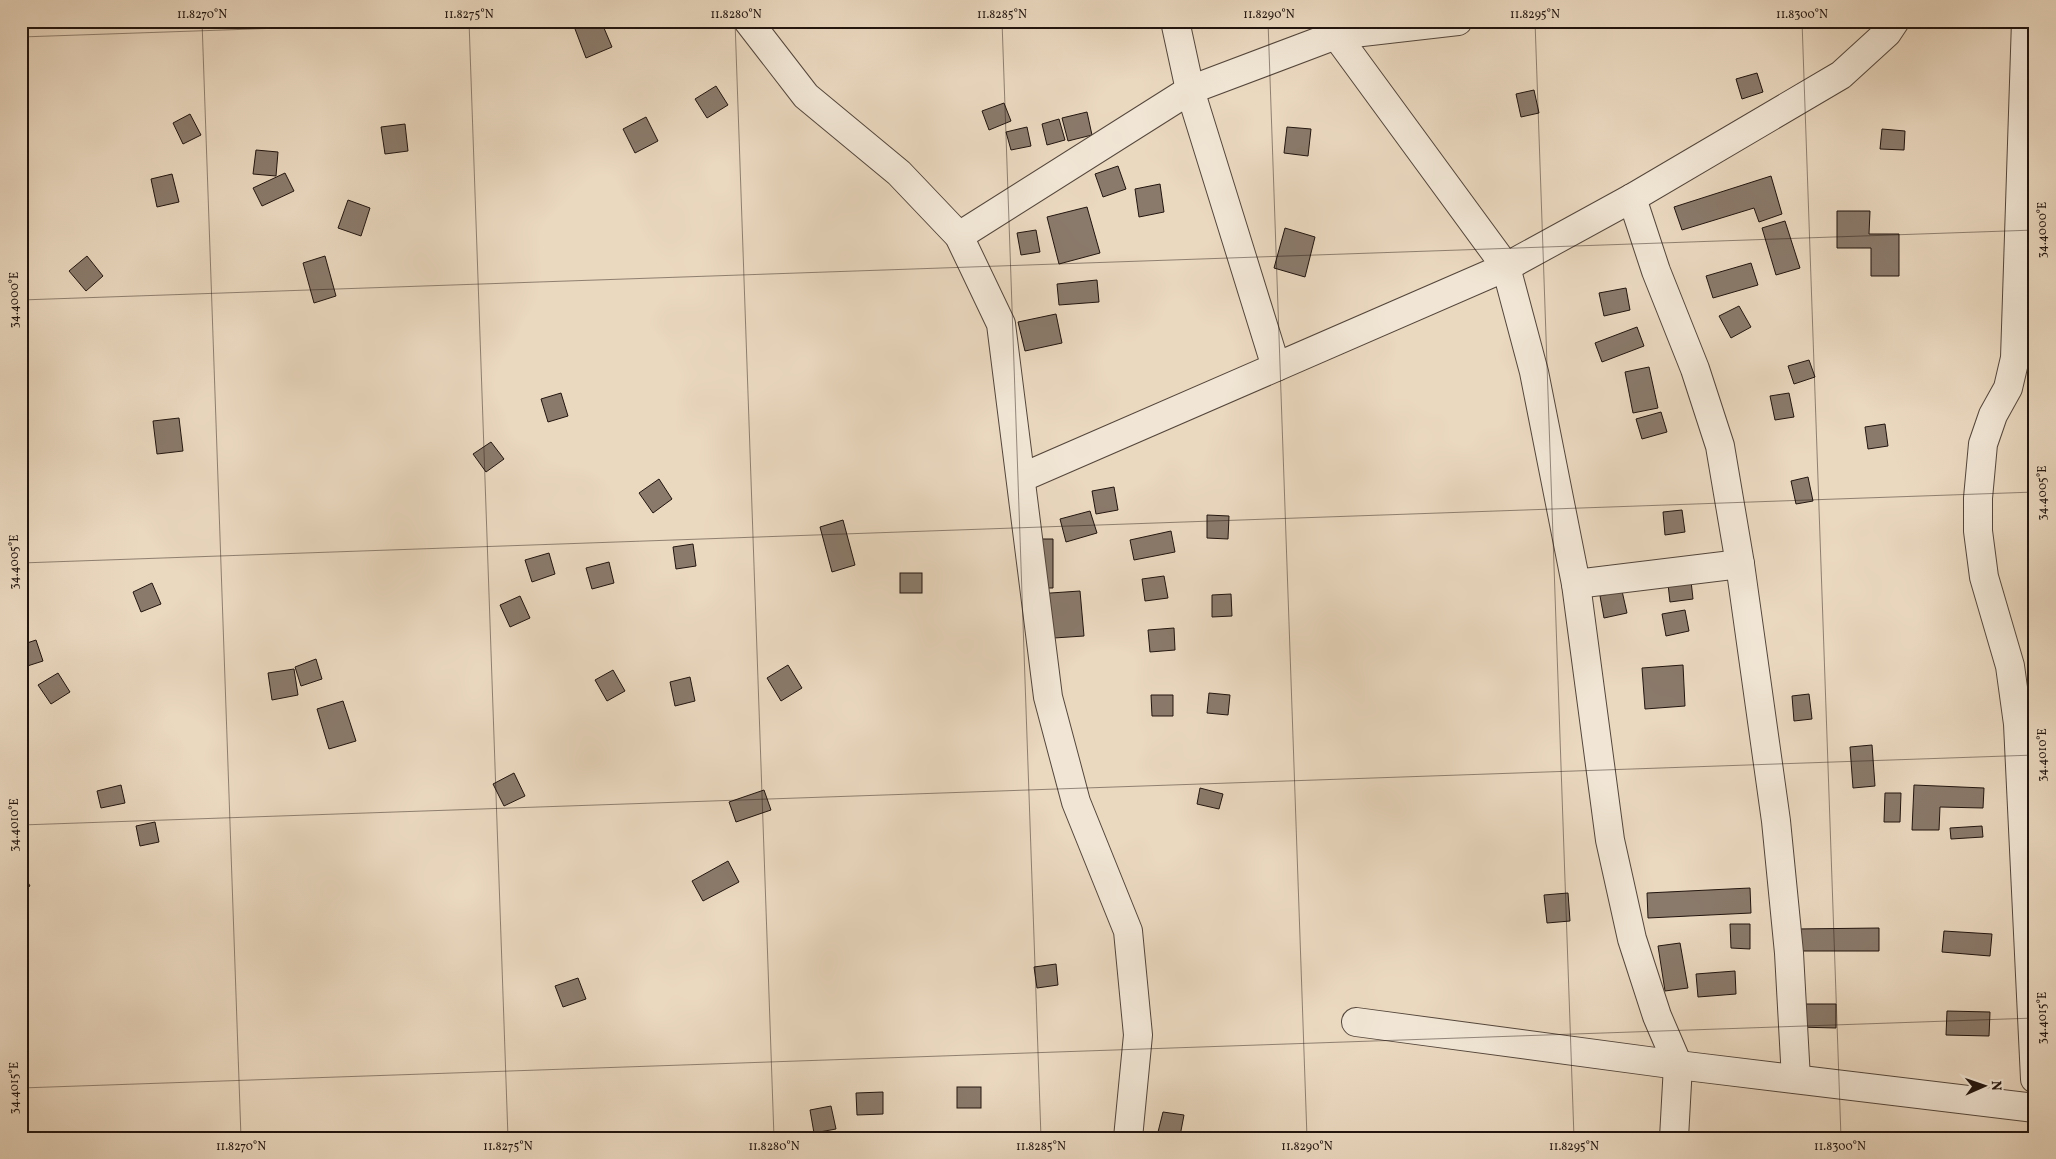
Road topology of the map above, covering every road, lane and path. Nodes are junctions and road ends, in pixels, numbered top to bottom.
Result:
1 (748, 21) edge
2 (1175, 21) edge
3 (1458, 21) edge
4 (1895, 21) edge
5 (2026, 21) edge
6 (1381, 26) edge
7 (1336, 35) junction
8 (1190, 90) junction
9 (1632, 198) junction
10 (959, 236) junction
11 (1506, 267) junction
12 (1276, 367) junction
13 (1020, 478) junction
14 (1740, 564) junction
15 (1576, 584) junction
16 (2030, 902) edge
17 (1356, 1022) dead end
18 (1678, 1065) junction
19 (1796, 1079) junction
20 (2035, 1079) edge
21 (2035, 1108) edge
22 (1128, 1138) edge
23 (1674, 1138) edge

1 - 10 street
2 - 8 street
3 - 6 street
4 - 9 street
5 - 16 street
6 - 7 street
7 - 8 street
7 - 11 street
8 - 10 street
8 - 12 street
9 - 11 street
9 - 14 street
10 - 13 street
11 - 12 street
11 - 15 street
12 - 13 street
13 - 22 street
14 - 15 street
14 - 19 street
15 - 18 street
16 - 20 street
17 - 18 street
18 - 19 street
18 - 23 street
19 - 21 street

